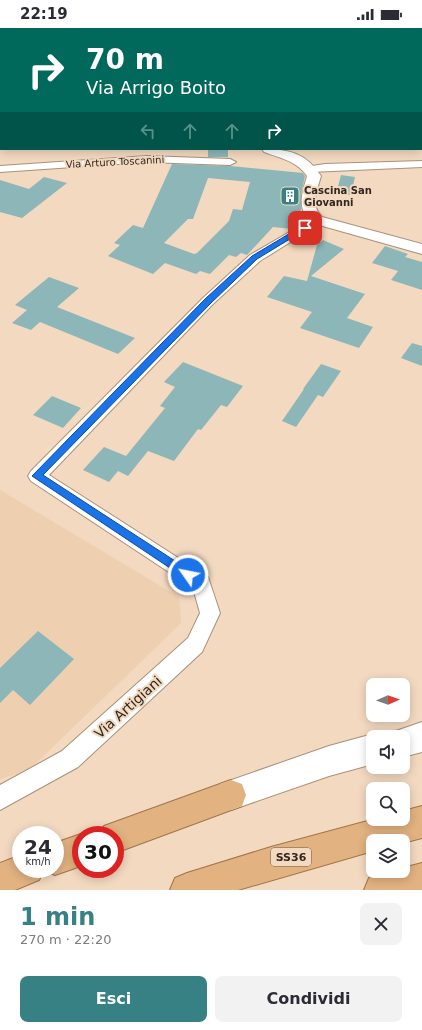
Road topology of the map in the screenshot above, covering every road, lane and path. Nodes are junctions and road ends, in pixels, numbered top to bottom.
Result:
1 (100, 150) edge
2 (272, 150) edge
3 (99, 162) junction
4 (230, 162) dead end
5 (422, 164) edge
6 (0, 169) edge
7 (310, 169) junction
8 (317, 220) junction
9 (422, 249) edge
10 (422, 738) edge
11 (410, 741) edge
12 (366, 751) edge
13 (231, 795) joint
14 (0, 798) edge
15 (422, 822) edge
16 (124, 834) edge
17 (12, 875) edge
18 (0, 879) edge
19 (422, 879) edge
20 (186, 890) edge
21 (381, 890) edge

1 - 3 street
2 - 7 street
3 - 4 street, Via Arturo Toscanini
3 - 6 street, Via Arturo Toscanini
5 - 7 street
7 - 8 street
8 - 9 street
8 - 14 street, Via Artigiani
10 - 11 main road
12 - 13 main road
13 - 16 highway
15 - 20 highway, SS36
17 - 18 highway
19 - 21 highway

